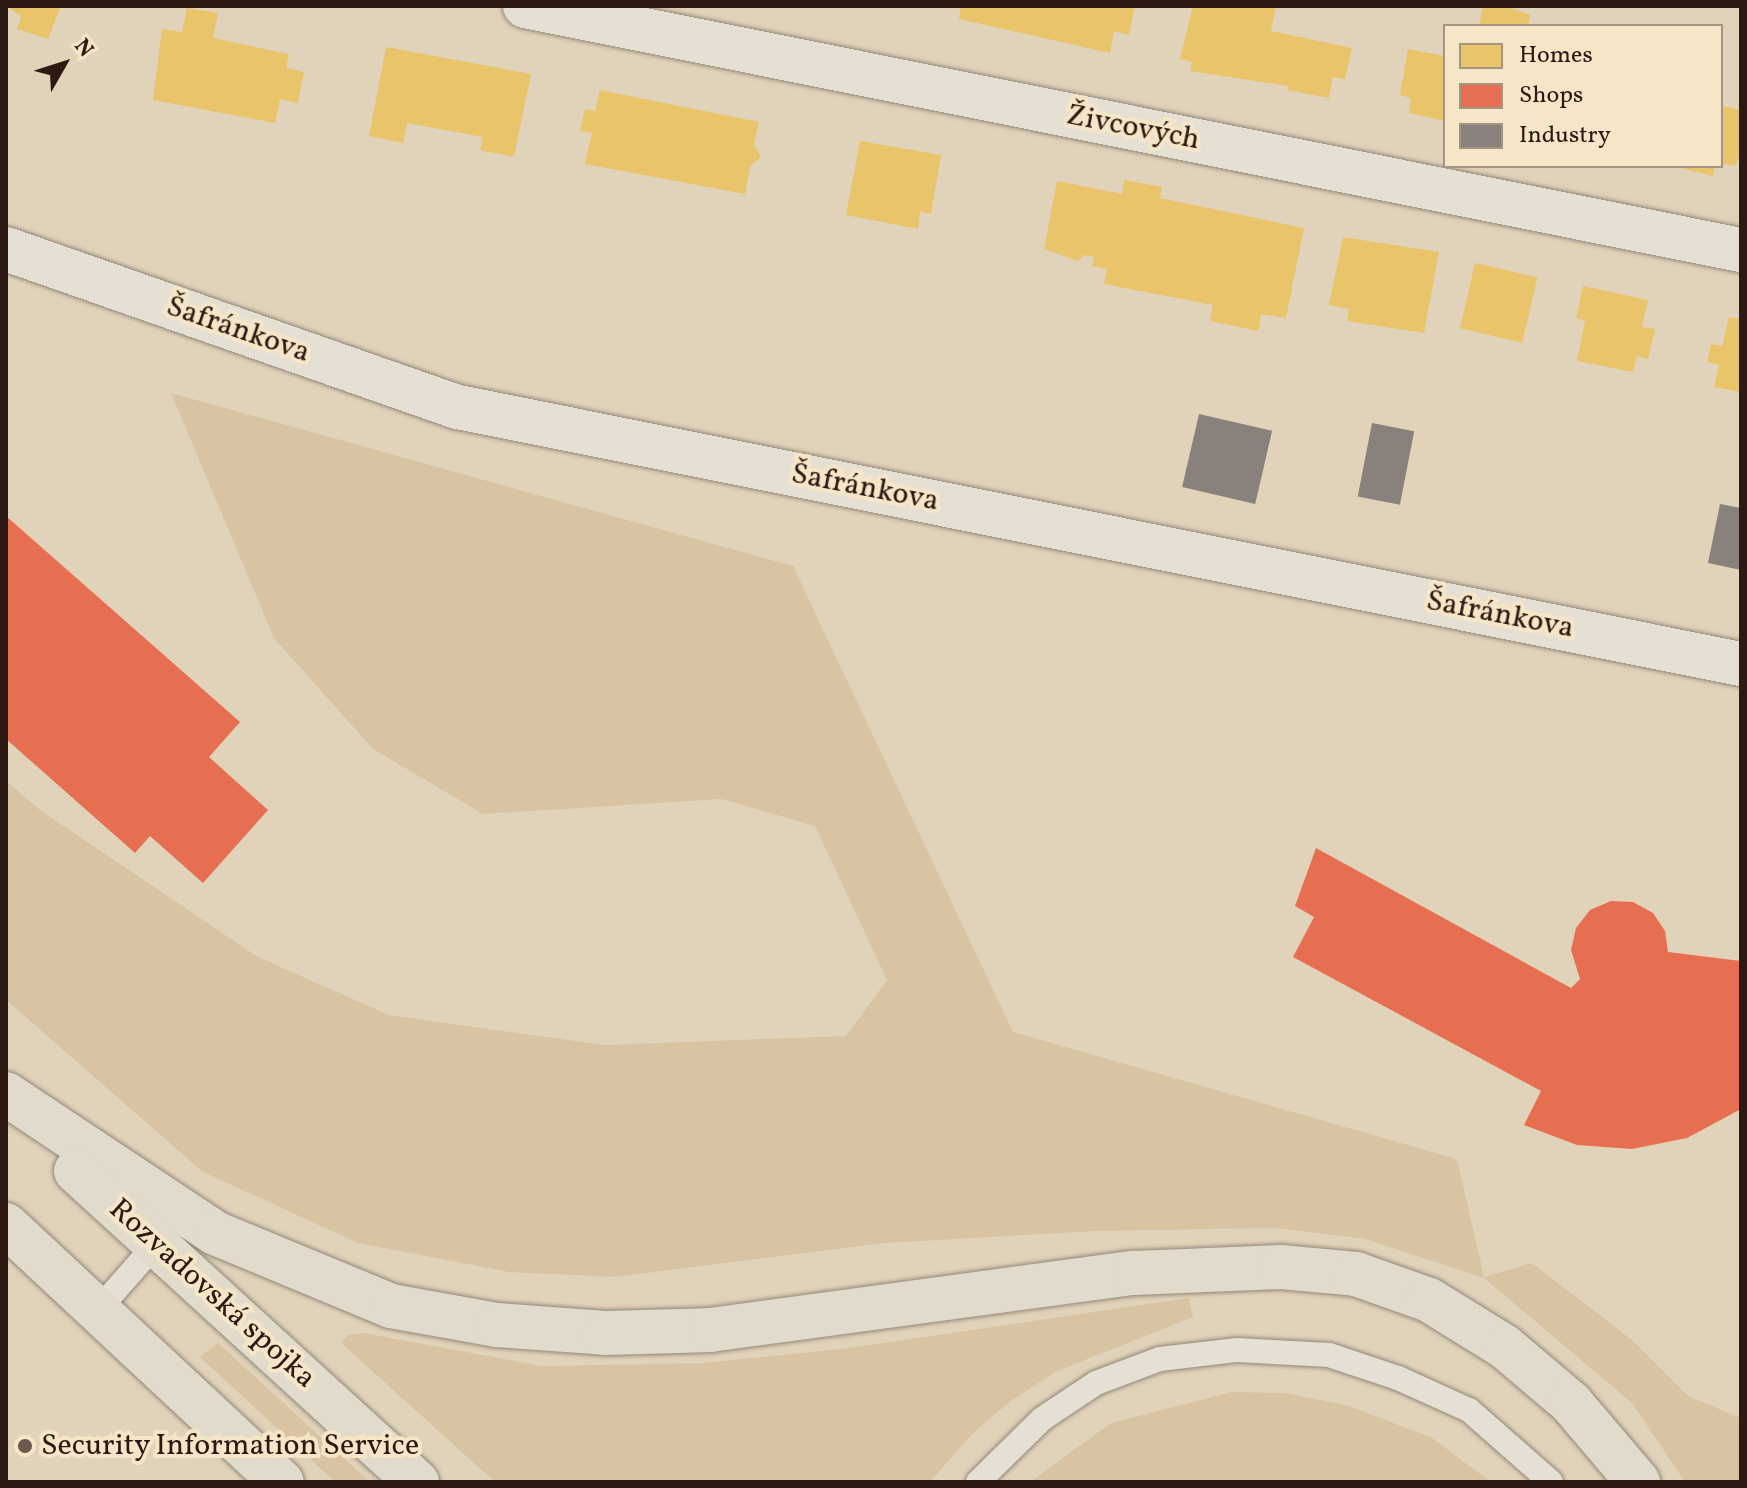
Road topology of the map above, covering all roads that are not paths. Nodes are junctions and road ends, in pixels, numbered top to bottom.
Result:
1 (525, 6) edge
2 (6, 249) edge
3 (1741, 250) edge
4 (1741, 664) edge
5 (6, 1094) edge
6 (6, 1107) edge
7 (6, 1225) edge
8 (156, 1244) junction
9 (98, 1310) junction
10 (1632, 1475) edge
11 (282, 1482) edge
12 (417, 1482) edge
13 (978, 1482) edge
14 (1551, 1482) edge

1 - 3 street, Živcových
2 - 4 street, Šafránkova
5 - 10 highway
6 - 8 highway, Rozvadovská spojka
7 - 9 highway
8 - 9 lane
8 - 12 highway, Rozvadovská spojka
9 - 11 highway
13 - 14 lane

